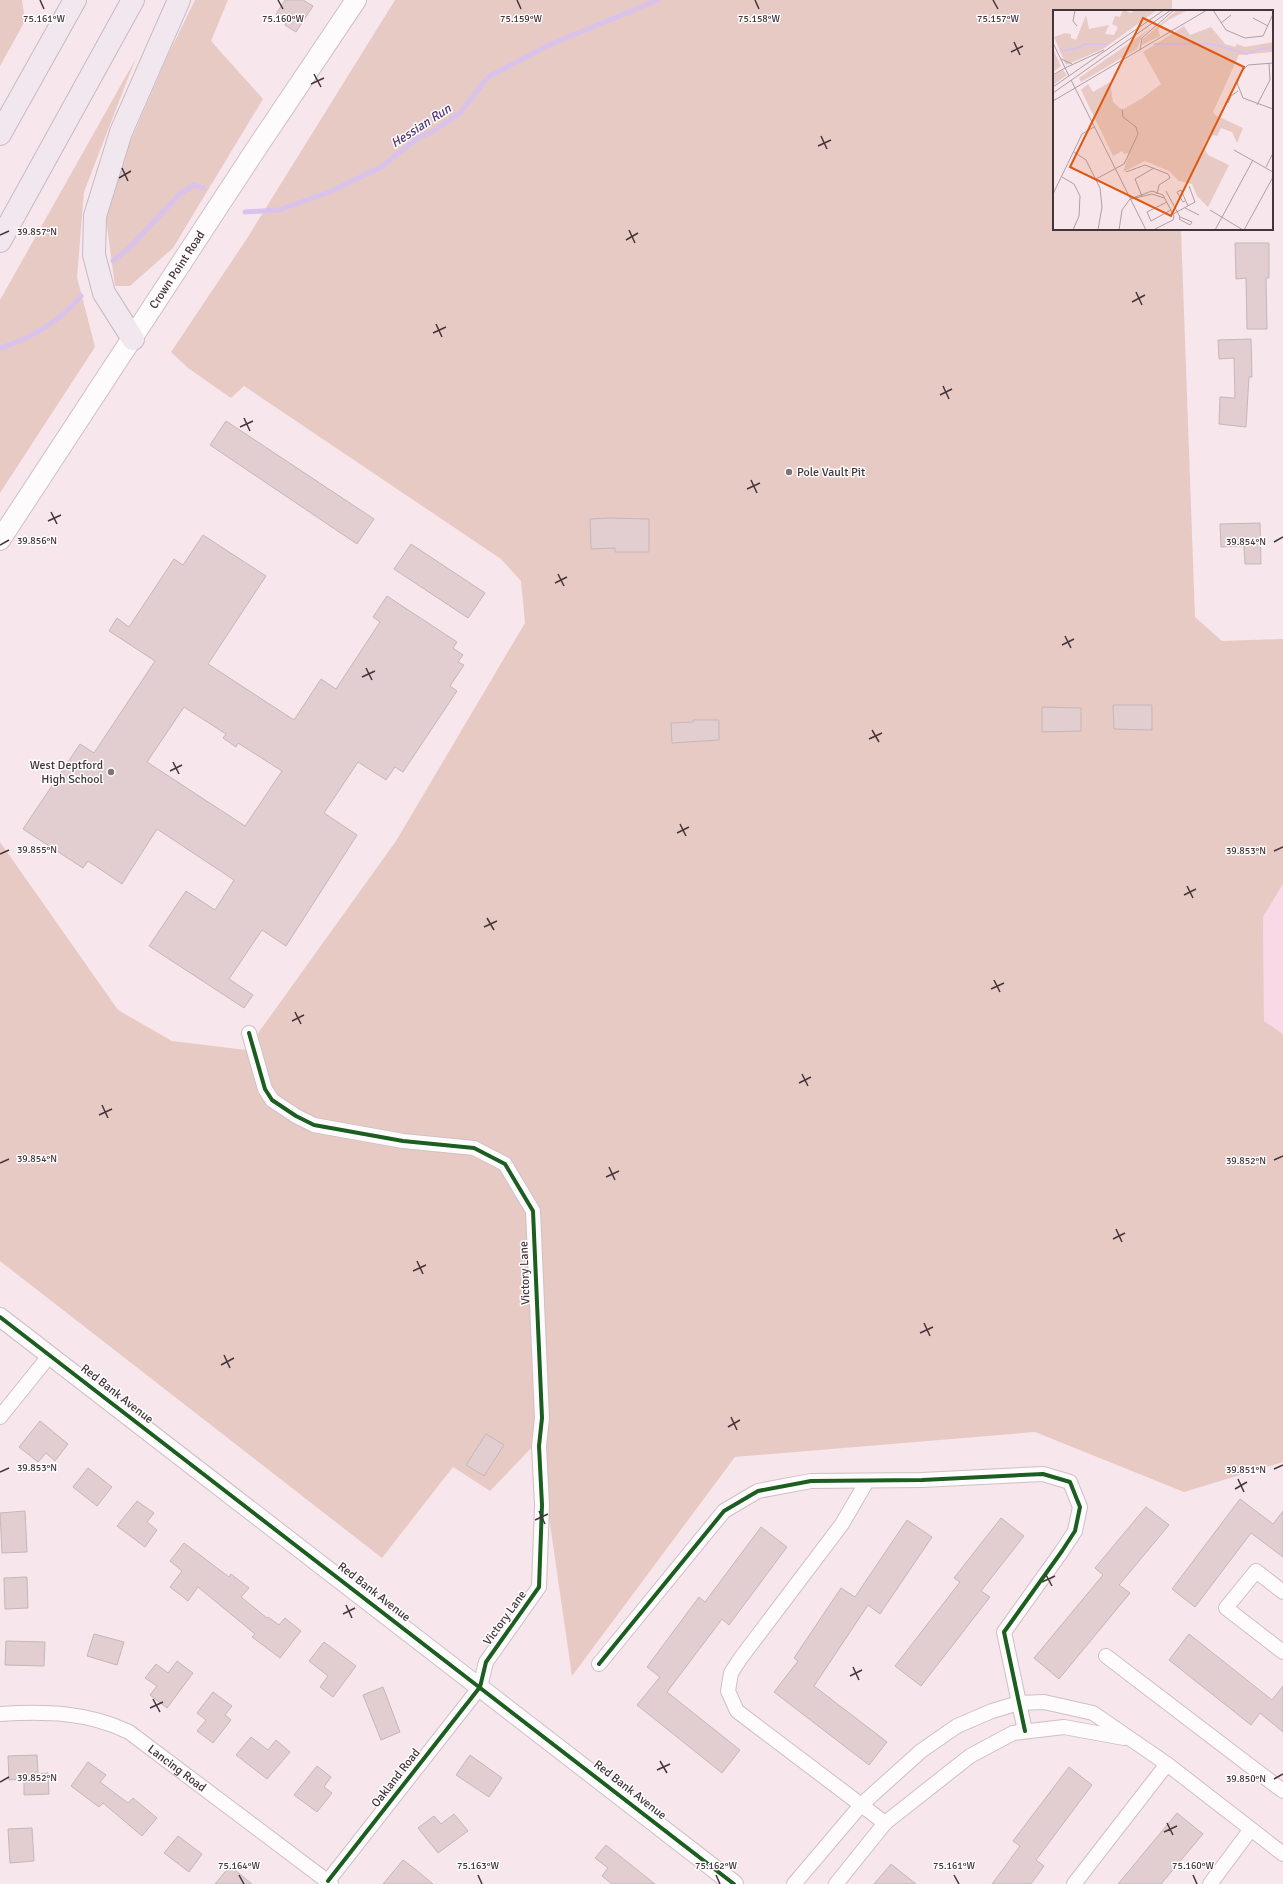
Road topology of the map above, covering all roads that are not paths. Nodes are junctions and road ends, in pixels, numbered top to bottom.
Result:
1 (75, 0) edge
2 (133, 0) edge
3 (180, 0) edge
4 (356, 0) edge
5 (0, 134) edge
6 (0, 241) edge
7 (133, 339) junction
8 (0, 540) edge
9 (249, 1034) dead end
10 (0, 1317) edge
11 (50, 1355) junction
12 (0, 1416) edge
13 (867, 1481) junction
14 (1283, 1592) edge
15 (1283, 1652) edge
16 (1106, 1656) dead end
17 (599, 1664) dead end
18 (480, 1687) junction
19 (1019, 1703) junction
20 (0, 1714) edge
21 (1025, 1731) junction
22 (1130, 1740) junction
23 (1167, 1764) junction
24 (1283, 1791) edge
25 (861, 1805) junction
26 (885, 1823) junction
27 (1251, 1829) junction
28 (1283, 1854) edge
29 (330, 1883) edge
30 (734, 1884) edge
31 (794, 1884) edge
32 (836, 1884) edge
33 (1074, 1884) edge
34 (1210, 1884) edge

1 - 5 highway
2 - 6 highway
3 - 7 highway
4 - 7 main road, Crown Point Road
7 - 8 main road, Crown Point Road
9 - 18 street, Victory Lane
10 - 11 street, Red Bank Avenue
11 - 12 street
11 - 18 street, Red Bank Avenue
13 - 17 street
13 - 19 street
13 - 25 street
14 - 15 street
16 - 24 street
18 - 29 street, Oakland Road
18 - 30 street, Red Bank Avenue
19 - 21 street
19 - 22 street
19 - 25 street
20 - 29 street, Lancing Road
21 - 22 street
21 - 26 street
22 - 23 street
23 - 27 street
23 - 33 street
25 - 26 street
25 - 31 street
26 - 32 street
27 - 28 street
27 - 34 street

